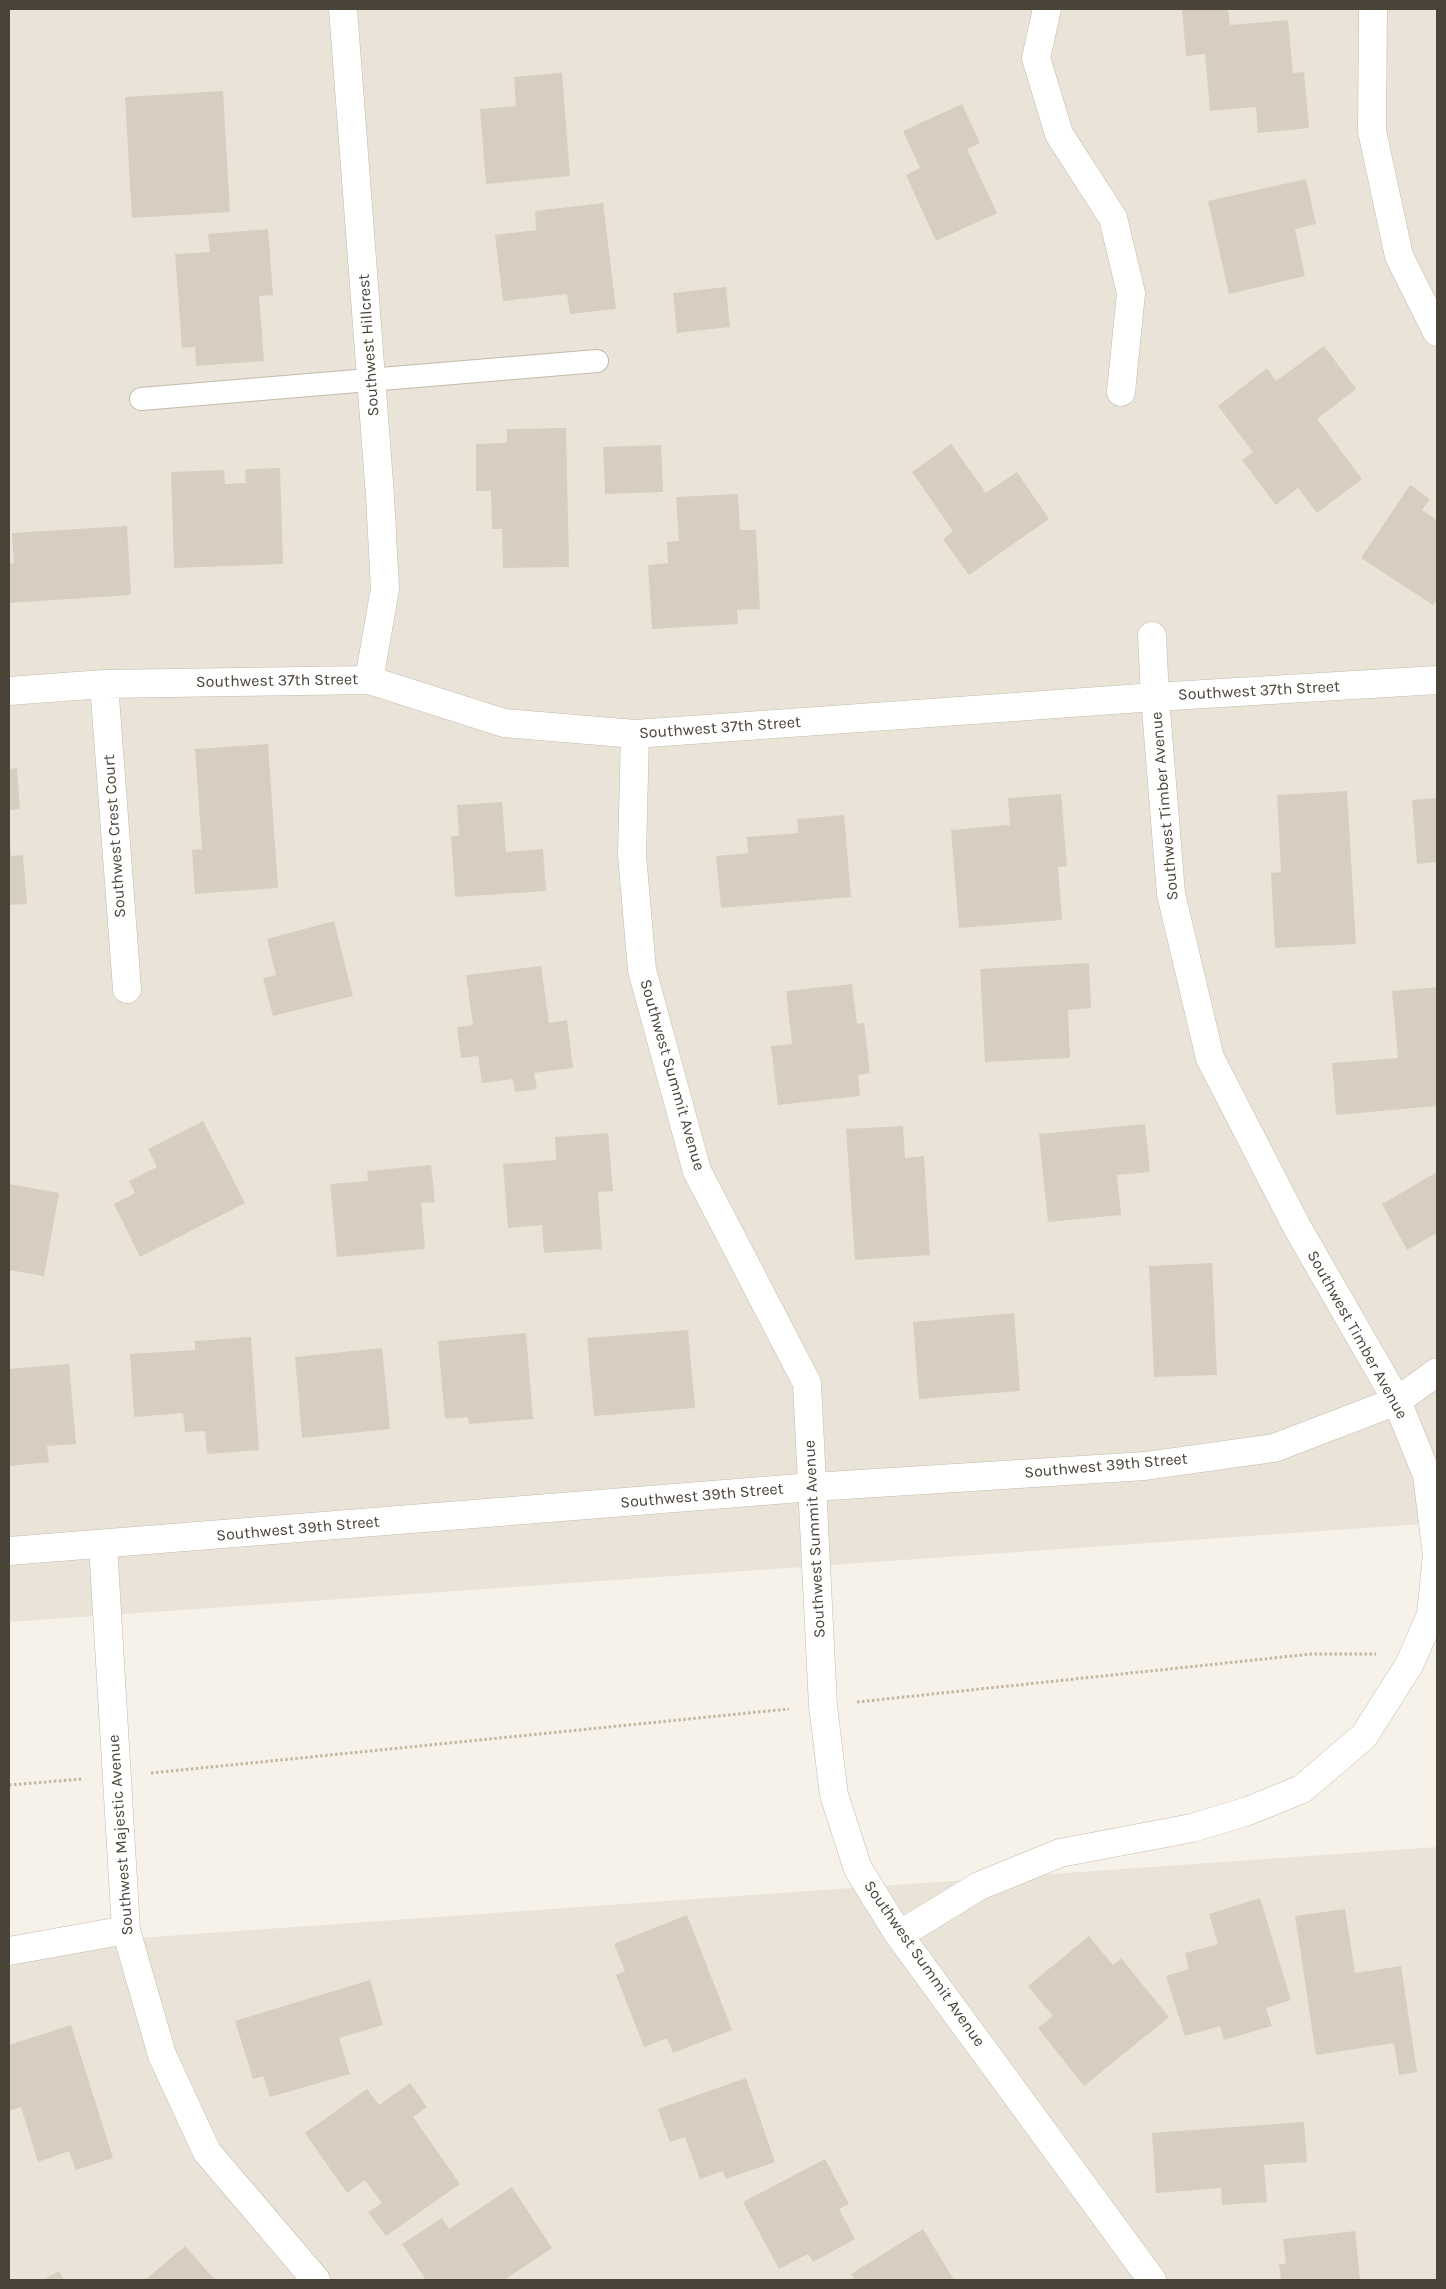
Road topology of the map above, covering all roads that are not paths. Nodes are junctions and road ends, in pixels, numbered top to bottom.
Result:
1 (343, 9) edge
2 (1047, 9) edge
3 (1373, 9) edge
4 (1437, 332) edge
5 (596, 361) dead end
6 (371, 380) junction
7 (1121, 392) dead end
8 (141, 399) dead end
9 (1152, 636) dead end
10 (369, 680) junction
11 (1437, 680) edge
12 (104, 684) junction
13 (9, 690) edge
14 (1155, 697) junction
15 (635, 734) junction
16 (127, 988) dead end
17 (1437, 1372) edge
18 (1397, 1401) junction
19 (813, 1487) junction
20 (103, 1545) junction
21 (9, 1551) edge
22 (126, 1930) junction
23 (899, 1935) junction
24 (9, 1951) edge
25 (316, 2280) edge
26 (1152, 2280) edge

1 - 6 street, Southwest Hillcrest
2 - 7 street
3 - 4 street
5 - 6 lane
6 - 8 lane
6 - 10 street, Southwest Hillcrest
9 - 14 street, Southwest Timber Avenue
10 - 12 street, Southwest 37th Street
10 - 15 street, Southwest 37th Street
11 - 14 street, Southwest 37th Street
12 - 13 street, Southwest 37th Street
12 - 16 street, Southwest Crest Court
14 - 15 street, Southwest 37th Street
14 - 18 street, Southwest Timber Avenue
15 - 19 street, Southwest Summit Avenue
17 - 18 street, Southwest 39th Street
18 - 19 street, Southwest 39th Street
18 - 23 street, Southwest Timber Avenue
19 - 20 street, Southwest 39th Street
19 - 23 street, Southwest Summit Avenue
20 - 21 street, Southwest 39th Street
20 - 22 street, Southwest Majestic Avenue
22 - 24 street
22 - 25 street, Southwest Majestic Avenue
23 - 26 street, Southwest Summit Avenue

